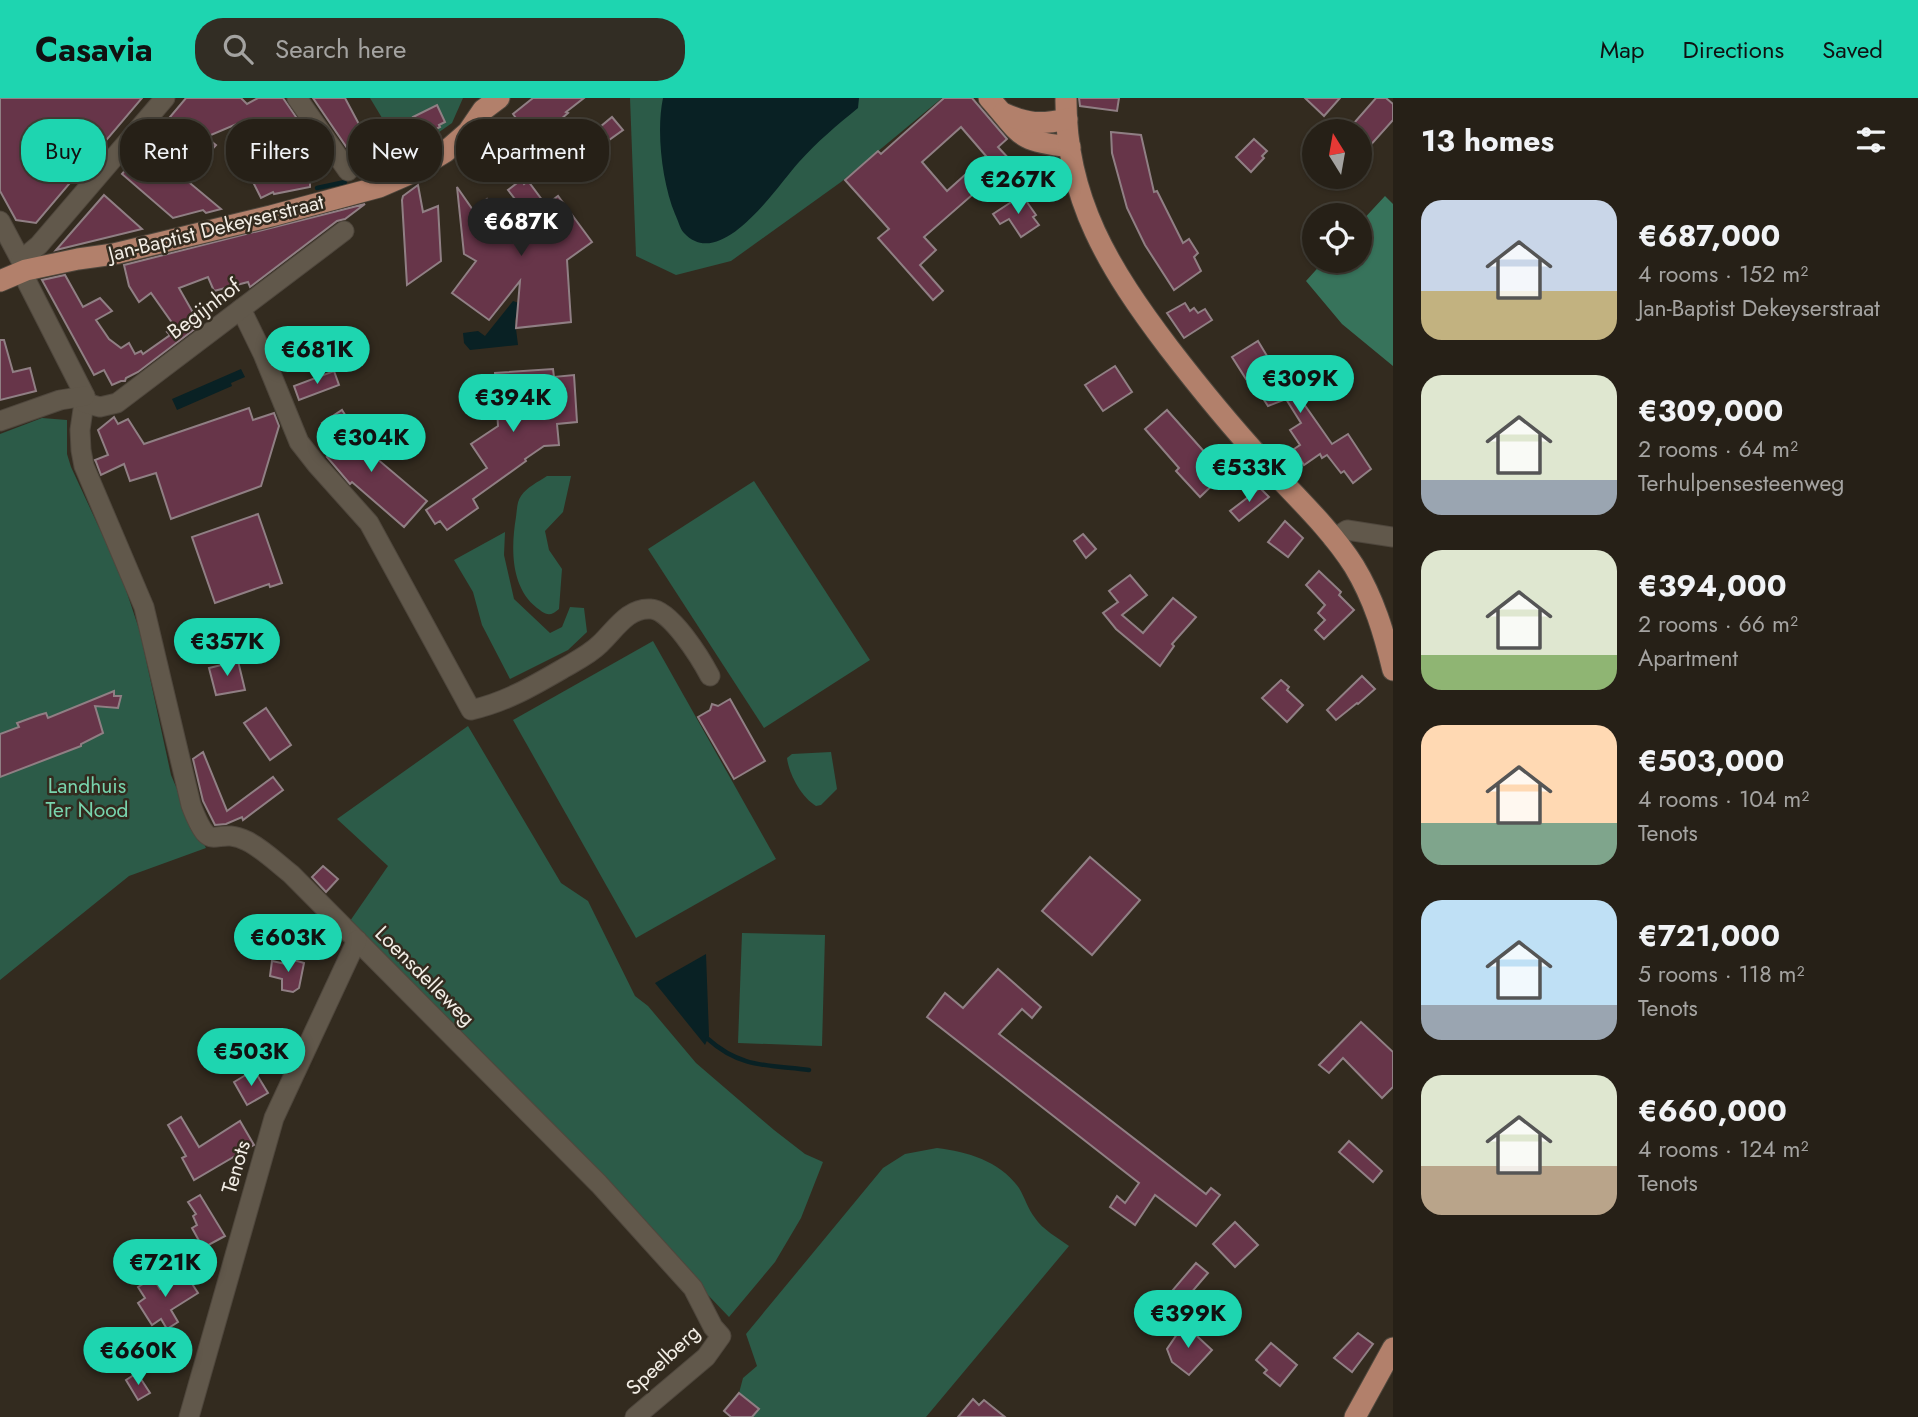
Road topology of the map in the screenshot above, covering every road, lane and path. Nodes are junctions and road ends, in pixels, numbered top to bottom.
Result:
1 (164, 98) edge
2 (297, 98) edge
3 (499, 98) edge
4 (996, 106) edge
5 (1066, 108) edge
6 (1070, 147) junction
7 (348, 171) dead end
8 (0, 221) edge
9 (344, 231) dead end
10 (23, 265) junction
11 (0, 281) edge
12 (241, 309) junction
13 (85, 399) junction
14 (0, 421) edge
15 (1393, 537) edge
16 (1333, 539) junction
17 (1393, 670) edge
18 (710, 676) dead end
19 (357, 940) junction
20 (721, 1336) joint
21 (1393, 1348) edge
22 (189, 1417) edge
23 (635, 1417) edge
24 (1355, 1417) edge

1 - 10 street
2 - 7 street
3 - 10 main road, Jan-Baptist Dekeyserstraat
4 - 5 main road
4 - 6 main road
5 - 6 main road
6 - 16 main road
8 - 10 street
9 - 12 street, Begijnhof
10 - 11 main road, Jan-Baptist Dekeyserstraat
10 - 13 street
12 - 13 street, Begijnhof
12 - 18 street
13 - 14 street, Begijnhof
13 - 19 street, Loensdelleweg
15 - 16 street
16 - 17 main road
19 - 20 street, Loensdelleweg
19 - 22 street, Tenots
20 - 23 street, Speelberg
21 - 24 main road

